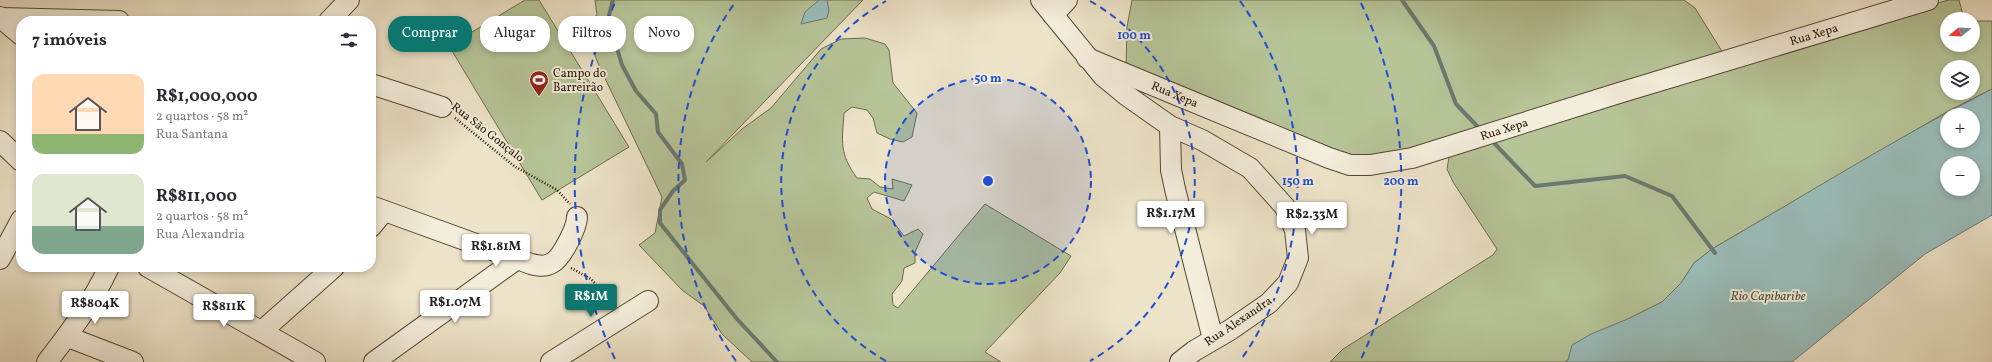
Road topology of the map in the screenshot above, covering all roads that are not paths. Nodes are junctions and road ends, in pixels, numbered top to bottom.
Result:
1 (349, 0) edge
2 (1067, 0) edge
3 (1928, 0) edge
4 (1047, 8) edge
5 (334, 16) edge
6 (0, 18) edge
7 (16, 18) edge
8 (16, 31) edge
9 (1087, 58) junction
10 (376, 86) edge
11 (442, 107) road end
12 (1170, 126) junction
13 (0, 141) edge
14 (16, 156) edge
15 (378, 208) edge
16 (577, 217) road end
17 (16, 230) edge
18 (517, 259) junction
19 (0, 260) edge
20 (106, 272) edge
21 (157, 272) edge
22 (328, 272) edge
23 (648, 301) dead end
24 (262, 331) junction
25 (68, 337) junction
26 (1213, 339) junction
27 (47, 362) edge
28 (133, 362) edge
29 (315, 362) edge
30 (374, 362) edge
31 (551, 362) edge
32 (1180, 362) edge

1 - 5 street
2 - 4 street
3 - 9 street, Rua Xepa
4 - 9 street, Rua Alexandra
6 - 7 street
6 - 8 street
9 - 12 street, Rua Alexandra
10 - 11 street
12 - 26 street
12 - 26 street, Rua Alexandra
13 - 14 street
15 - 18 street
16 - 18 street
17 - 19 street
18 - 30 street
20 - 25 street
21 - 24 street
22 - 24 street
23 - 31 street
24 - 29 street
25 - 27 street
25 - 28 street
26 - 32 street, Rua Alexandra

